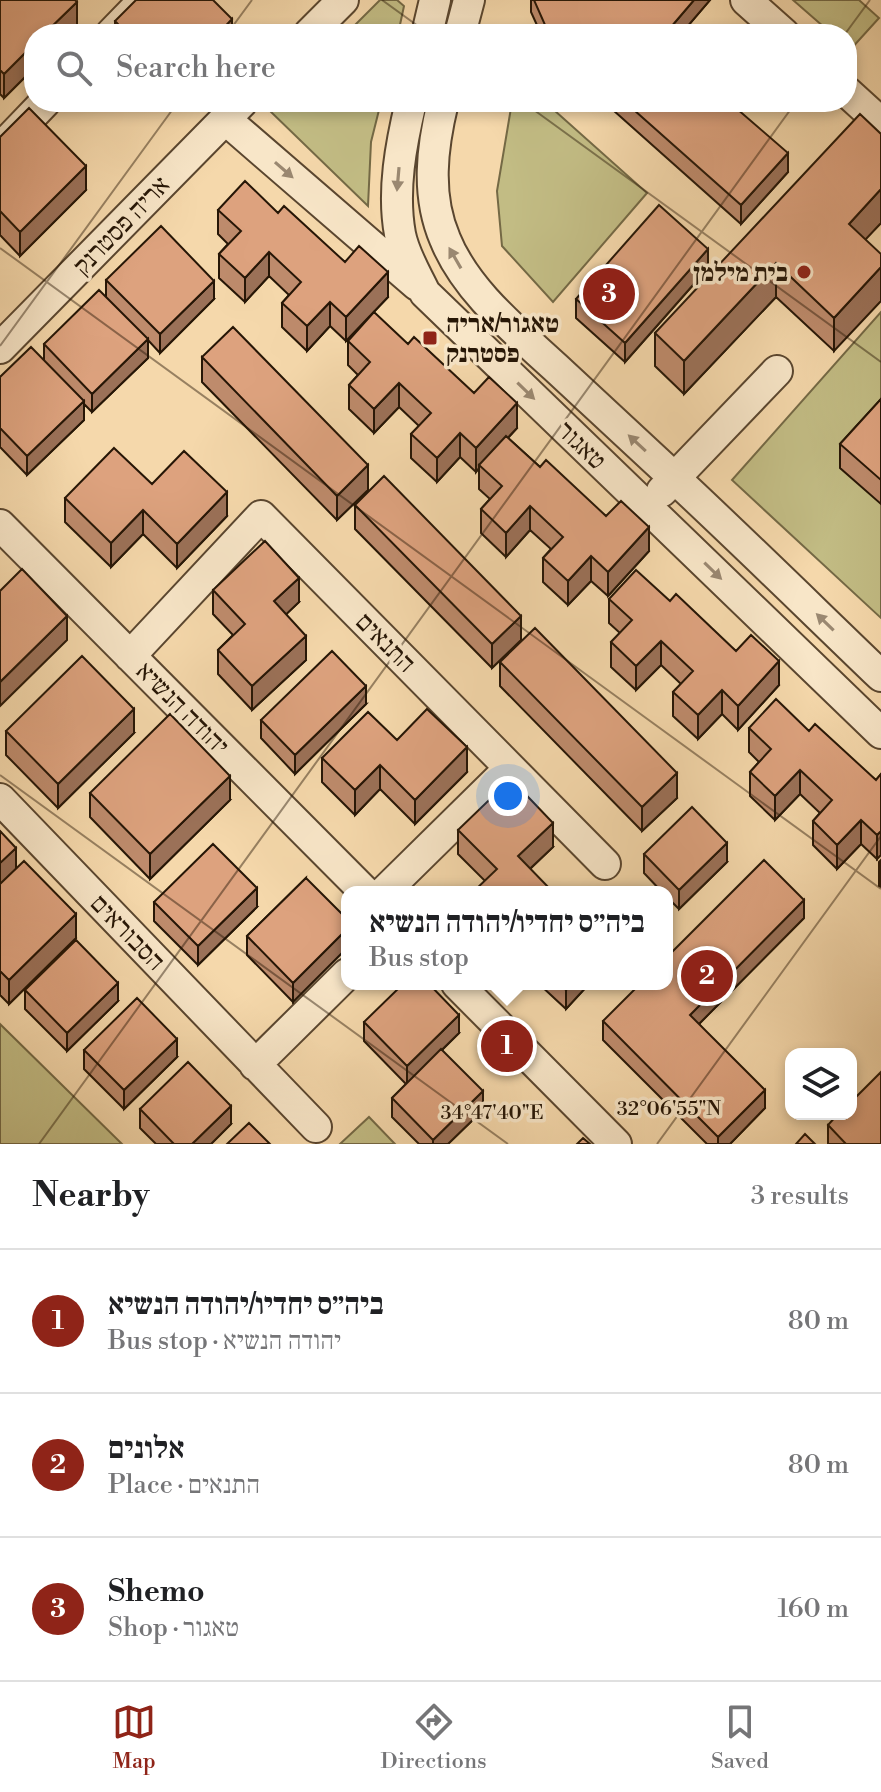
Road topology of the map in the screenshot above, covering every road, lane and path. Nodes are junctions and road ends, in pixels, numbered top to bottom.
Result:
1 (144, 0) edge
2 (343, 0) edge
3 (435, 0) edge
4 (469, 0) edge
5 (746, 0) edge
6 (121, 24) edge
7 (319, 24) edge
8 (429, 24) edge
9 (463, 24) edge
10 (773, 24) edge
11 (35, 112) edge
12 (231, 112) edge
13 (235, 112) edge
14 (409, 112) edge
15 (441, 112) edge
16 (0, 149) edge
17 (425, 293) junction
18 (0, 348) edge
19 (777, 371) dead end
20 (675, 478) junction
21 (647, 507) junction
22 (5, 541) edge
23 (130, 656) junction
24 (881, 676) edge
25 (881, 733) edge
26 (510, 768) junction
27 (0, 799) edge
28 (605, 864) dead end
29 (359, 886) edge
30 (390, 886) edge
31 (341, 980) edge
32 (463, 990) edge
33 (255, 1065) junction
34 (316, 1127) dead end
35 (616, 1144) edge

1 - 6 street
2 - 7 street
3 - 8 street
4 - 9 street
5 - 10 street
11 - 16 street
12 - 18 street, אריה פסטרנק
13 -> 17 street
14 -> 17 street, טאגור
20 -> 15 street, טאגור
17 -> 21 street, טאגור
19 - 20 street
20 - 21 street
24 -> 20 street, טאגור
21 -> 25 street, טאגור
22 - 23 street, יהודה הנשיא
23 - 26 street, התנאים
23 - 29 street, יהודה הנשיא
26 - 28 street, התנאים
26 - 30 street
27 - 33 street, הסבוראים
31 - 33 street
32 - 35 street
33 - 34 street, הסבוראים

